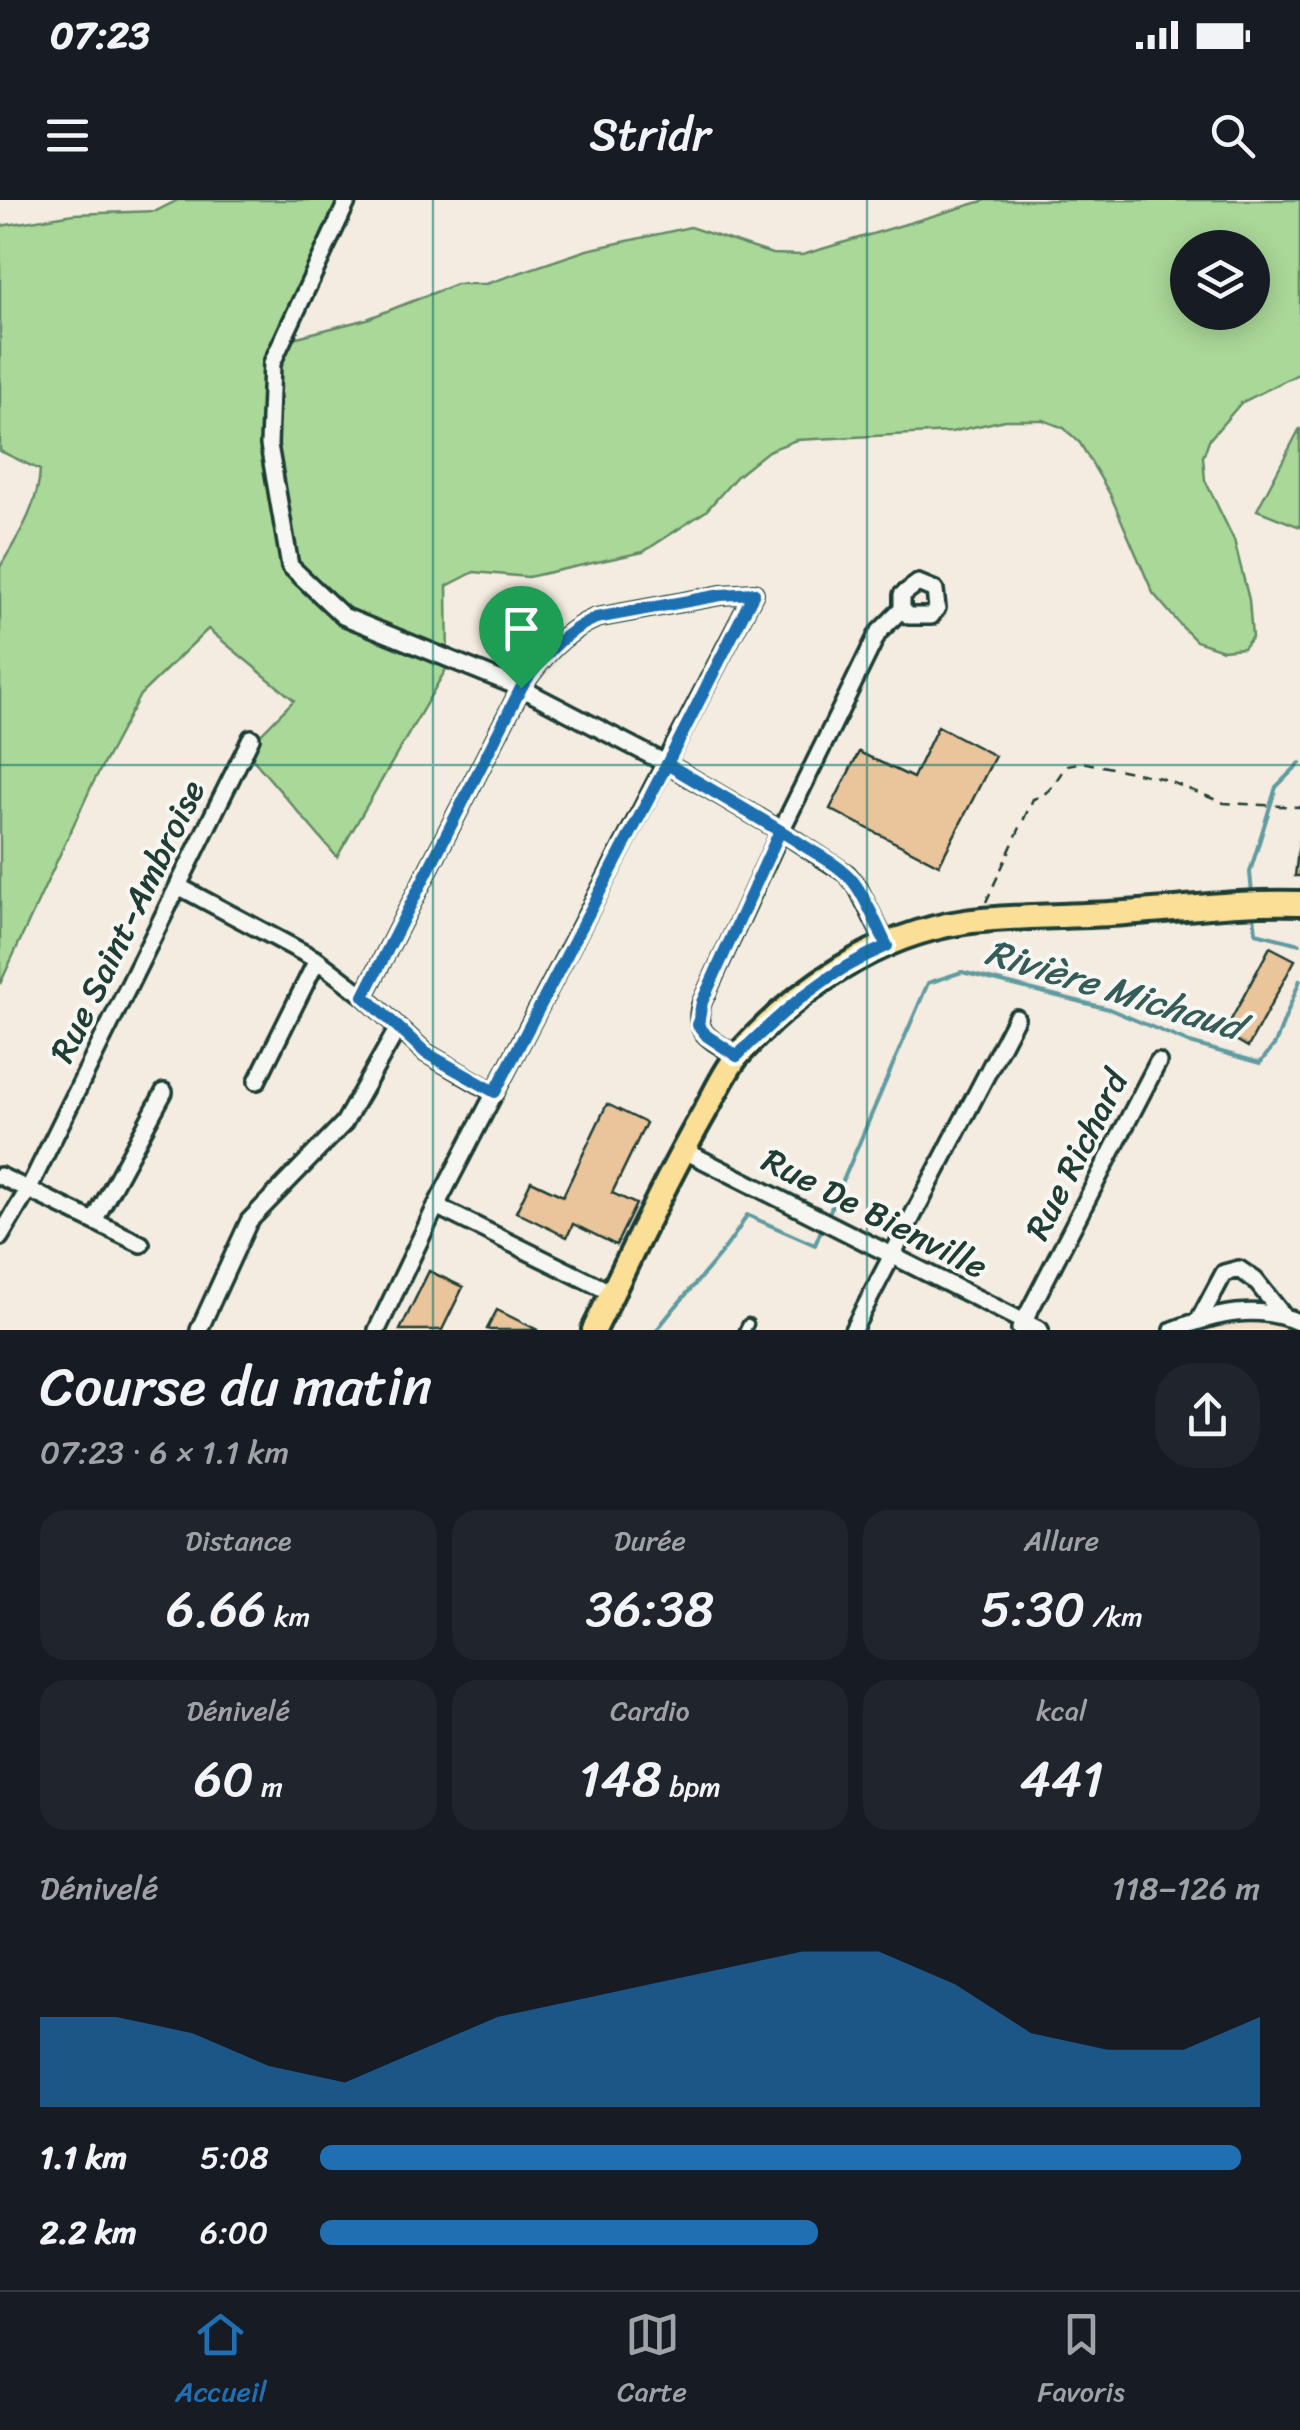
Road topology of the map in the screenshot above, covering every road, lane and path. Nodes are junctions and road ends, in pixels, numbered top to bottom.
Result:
1 (348, 200) edge
2 (902, 609) dead end
3 (521, 688) junction
4 (251, 738) dead end
5 (667, 764) junction
6 (1300, 807) edge
7 (780, 831) junction
8 (178, 886) junction
9 (1300, 903) edge
10 (978, 921) junction
11 (887, 946) junction
12 (317, 960) junction
13 (364, 996) junction
14 (1016, 1018) dead end
15 (398, 1028) junction
16 (737, 1056) junction
17 (1158, 1062) dead end
18 (257, 1081) dead end
19 (164, 1092) dead end
20 (495, 1092) junction
21 (683, 1150) junction
22 (0, 1176) edge
23 (28, 1190) junction
24 (436, 1206) junction
25 (94, 1221) junction
26 (0, 1237) edge
27 (141, 1244) dead end
28 (893, 1255) junction
29 (612, 1293) junction
30 (1282, 1314) junction
31 (1199, 1320) junction
32 (1300, 1323) edge
33 (1022, 1325) edge
34 (199, 1330) edge
35 (377, 1330) edge
36 (594, 1330) edge
37 (853, 1330) edge
38 (1040, 1330) edge
39 (1173, 1330) edge

1 - 3 street
2 - 7 street
3 - 5 street
3 - 5 street
3 - 13 street
4 - 8 street, Rue Saint-Ambroise
5 - 7 street
5 - 20 street
6 - 10 path
7 - 11 street
7 - 16 street
8 - 12 street
8 - 23 street, Rue Saint-Ambroise
9 - 10 main road
10 - 11 main road
11 - 16 main road
12 - 13 street
12 - 18 street
13 - 15 street
14 - 28 street
15 - 20 street
15 - 34 street
16 - 21 main road
17 - 33 street, Rue Richard
19 - 25 street
20 - 24 street
21 - 28 street, Rue De Bienville
21 - 29 main road
22 - 23 street
23 - 25 street
23 - 26 street, Rue Saint-Ambroise
24 - 29 street
24 - 35 street
25 - 27 street
28 - 33 street, Rue De Bienville
28 - 37 street
29 - 36 main road
30 - 31 street
30 - 31 street
30 - 32 street
31 - 39 street
33 - 38 street, Rue De Bienville

